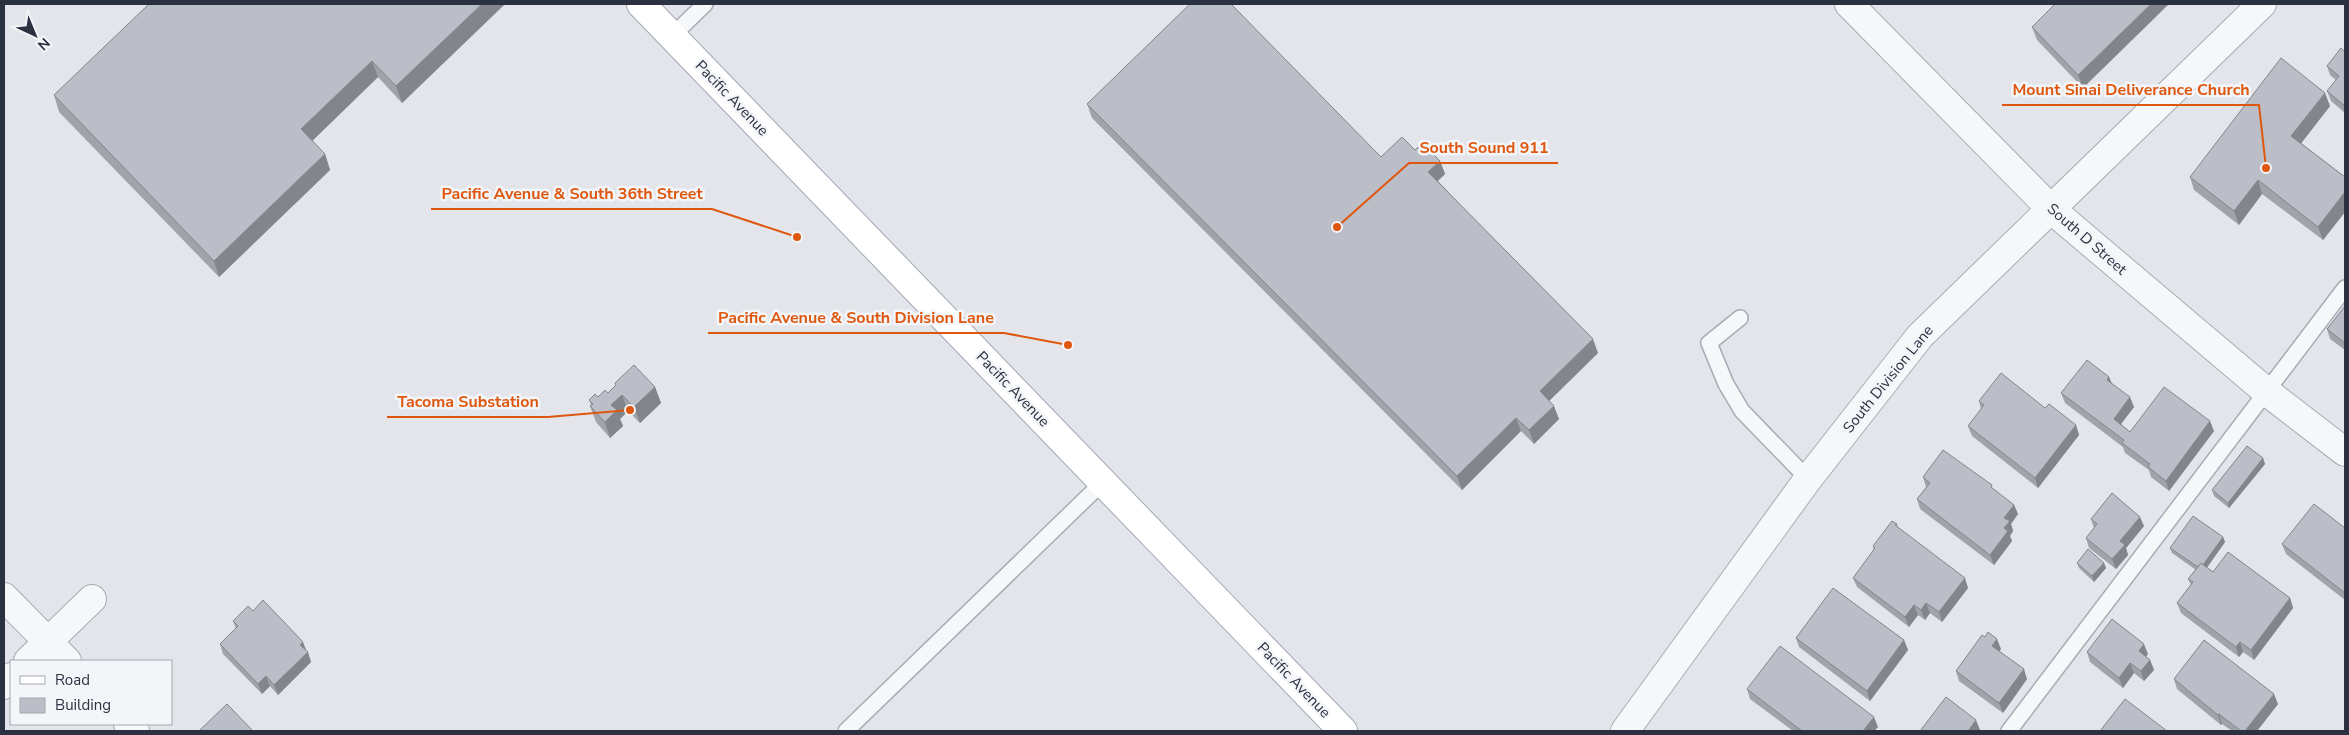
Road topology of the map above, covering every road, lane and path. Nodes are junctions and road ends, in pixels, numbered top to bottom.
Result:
1 (640, 4) edge
2 (705, 4) edge
3 (1849, 4) edge
4 (2262, 4) edge
5 (672, 36) junction
6 (2052, 210) junction
7 (2345, 288) edge
8 (1740, 318) dead end
9 (2267, 392) junction
10 (2345, 452) edge
11 (1808, 479) junction
12 (1103, 482) junction
13 (4, 597) edge
14 (92, 599) dead end
15 (48, 642) junction
16 (29, 660) edge
17 (66, 660) edge
18 (846, 731) edge
19 (1343, 731) edge
20 (1625, 731) edge
21 (2009, 731) edge

1 - 5 main road, Pacific Avenue
2 - 5 lane
3 - 6 street, South D Street
4 - 6 street, South Division Lane
5 - 12 main road, Pacific Avenue
6 - 9 street, South D Street
6 - 11 street, South Division Lane
7 - 9 lane
8 - 11 lane
9 - 10 street, South D Street
9 - 21 lane
11 - 20 street, South Division Lane
12 - 18 lane
12 - 19 main road, Pacific Avenue
13 - 15 street
14 - 15 street
15 - 16 street
15 - 17 street

